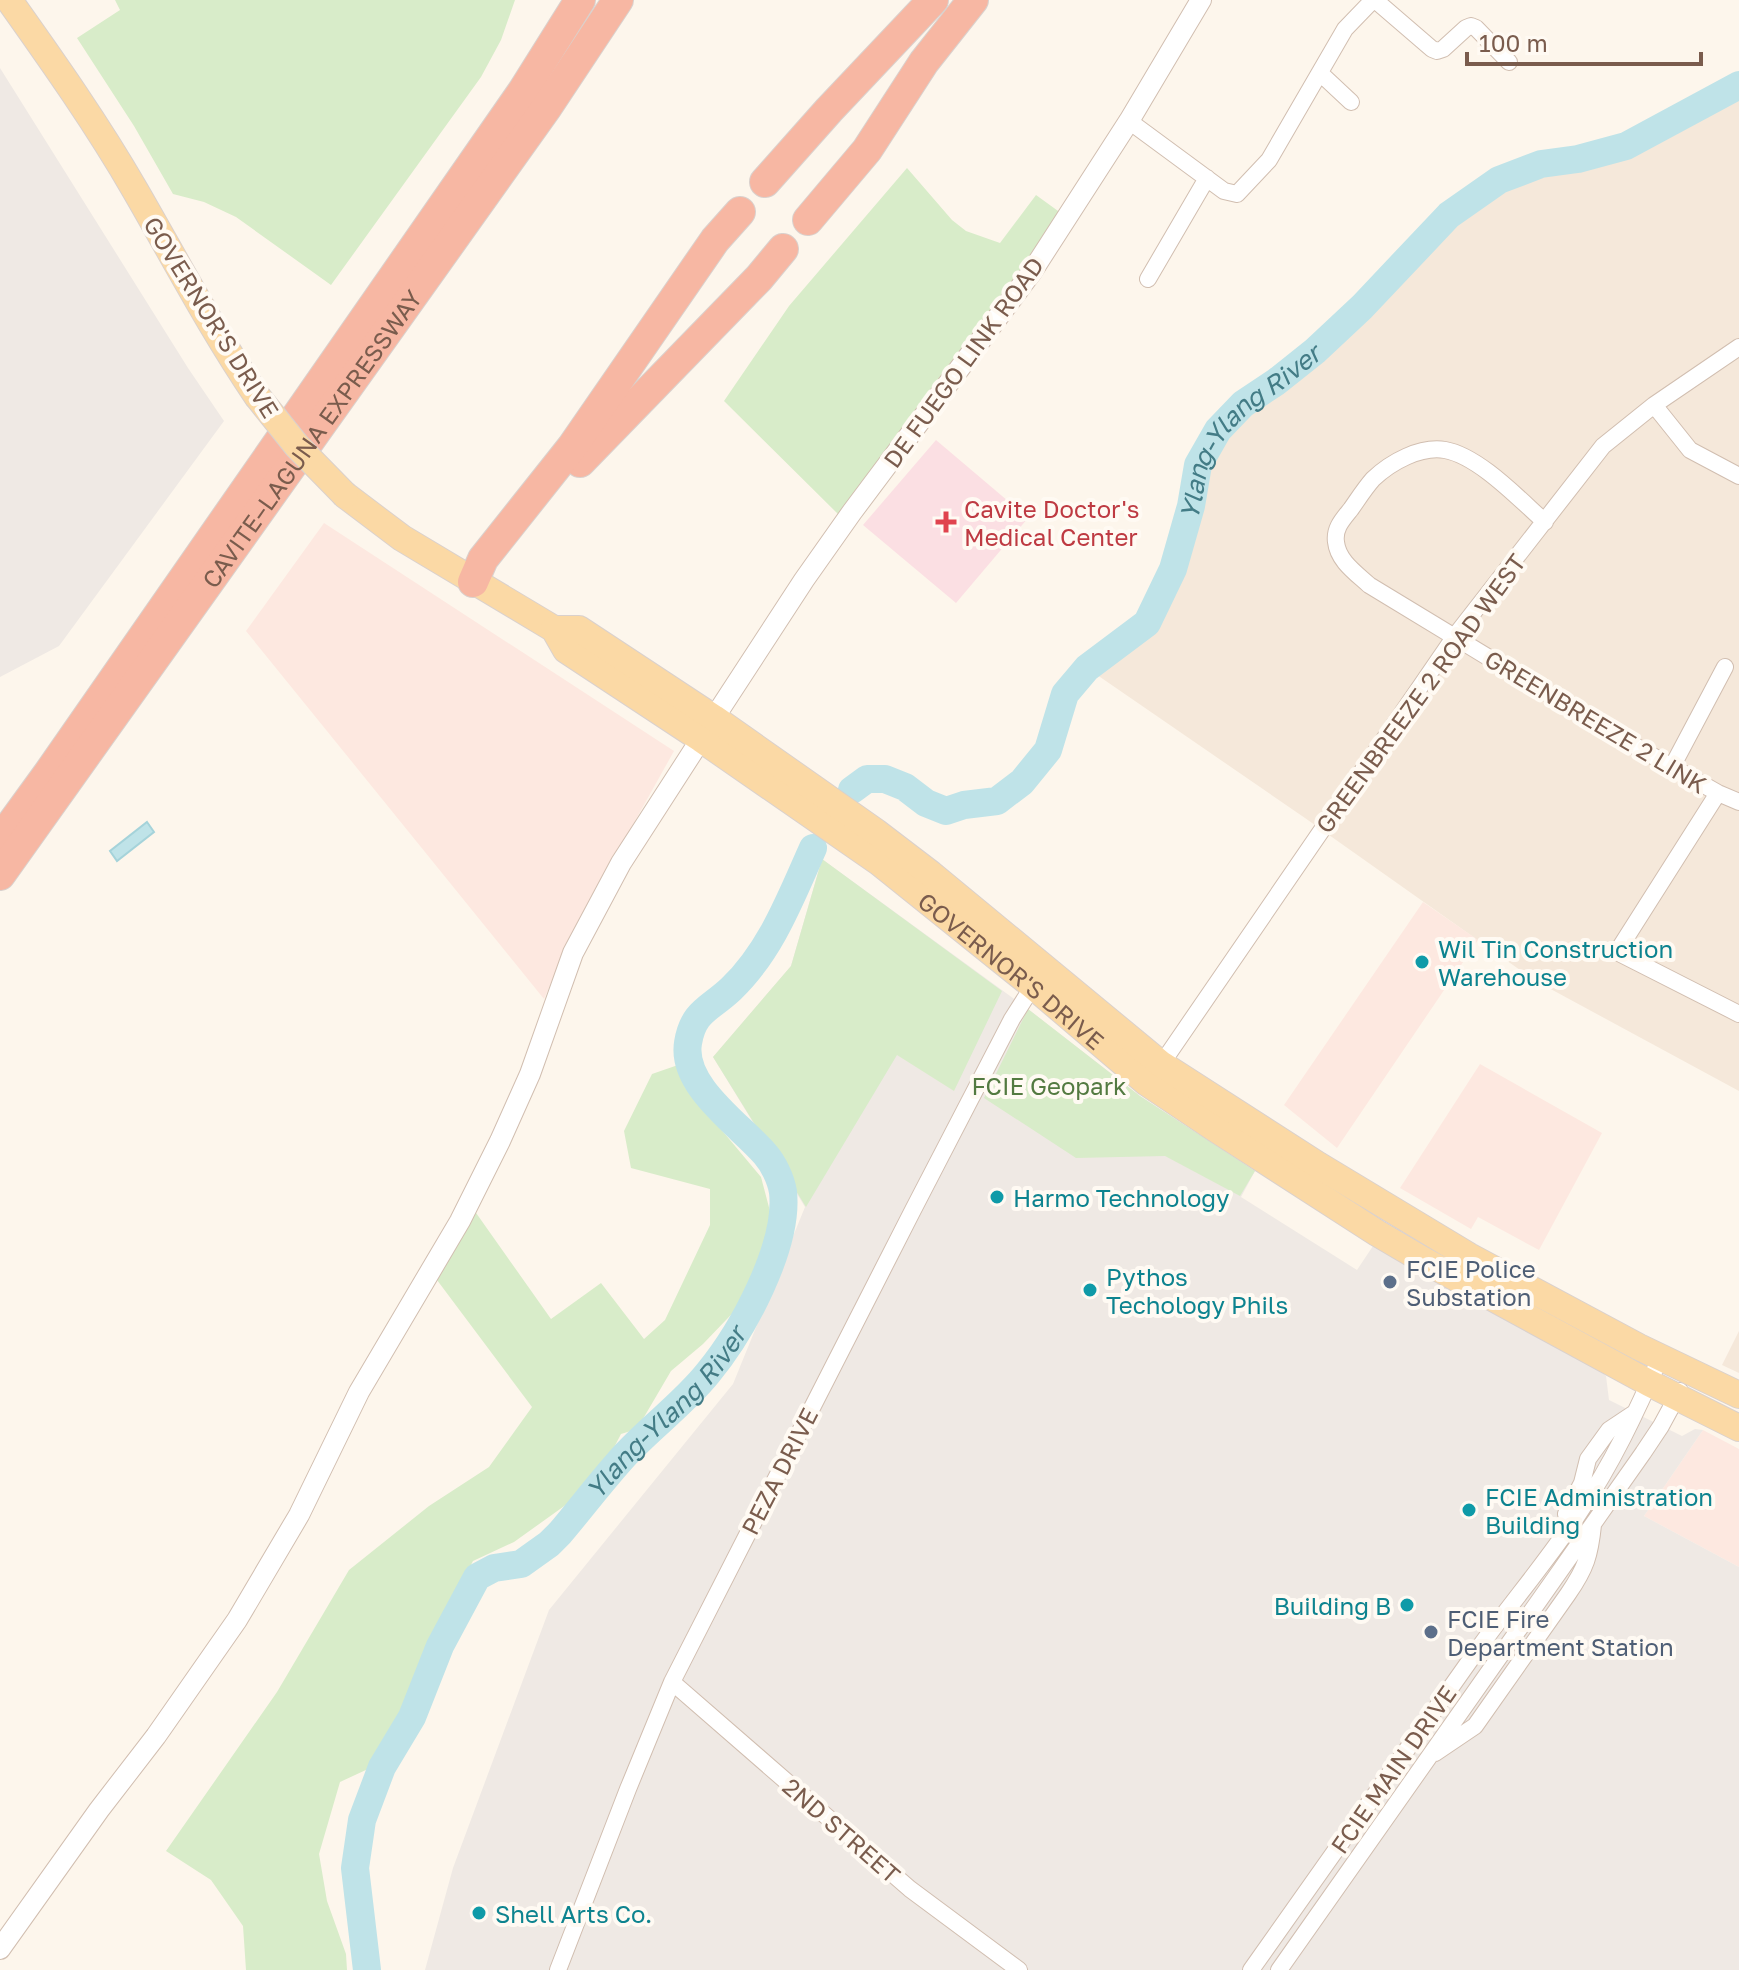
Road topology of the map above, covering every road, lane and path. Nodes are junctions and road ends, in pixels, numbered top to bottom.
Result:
1 (9, 0) edge
2 (554, 0) edge
3 (580, 0) edge
4 (618, 0) edge
5 (933, 0) edge
6 (973, 0) edge
7 (1201, 0) edge
8 (1374, 0) edge
9 (1509, 62) dead end
10 (1320, 73) junction
11 (523, 91) junction
12 (1351, 102) dead end
13 (1129, 121) junction
14 (1207, 178) junction
15 (765, 182) dead end
16 (740, 212) dead end
17 (808, 220) dead end
18 (783, 249) dead end
19 (1148, 279) dead end
20 (1739, 347) edge
21 (1654, 405) junction
22 (1739, 476) edge
23 (1545, 522) junction
24 (473, 582) junction
25 (1455, 636) junction
26 (1725, 667) dead end
27 (707, 728) junction
28 (1672, 767) junction
29 (1718, 793) junction
30 (1739, 802) edge
31 (0, 840) edge
32 (869, 841) junction
33 (0, 875) edge
34 (1033, 986) junction
35 (1739, 1014) edge
36 (1154, 1073) junction
37 (1654, 1354) junction
38 (1690, 1372) junction
39 (1642, 1379) junction
40 (1739, 1395) edge
41 (1676, 1397) junction
42 (1739, 1428) edge
43 (672, 1682) junction
44 (0, 1949) edge
45 (558, 1970) edge
46 (1019, 1970) edge
47 (1251, 1970) edge
48 (1279, 1970) edge

1 - 24 main road, GOVERNOR'S DRIVE, bridge
2 - 11 highway
3 - 11 highway, CAVITE–LAGUNA EXPRESSWAY
4 - 33 highway, CAVITE–LAGUNA EXPRESSWAY
5 - 15 highway
6 - 17 highway
7 - 13 street, DE FUEGO LINK ROAD
8 - 9 street
8 - 10 street
10 - 12 street
10 - 14 street
11 - 31 highway, CAVITE–LAGUNA EXPRESSWAY
13 - 14 street
13 - 27 street, DE FUEGO LINK ROAD
14 - 19 street
16 - 24 highway
18 - 24 highway
20 - 21 street, GREENBREEZE 2 ROAD WEST
21 - 22 street
21 - 23 street, GREENBREEZE 2 ROAD WEST
23 - 25 street, GREENBREEZE 2 ROAD WEST
23 - 25 street
24 - 27 main road, GOVERNOR'S DRIVE
25 - 28 street, GREENBREEZE 2 LINK
25 - 36 street, GREENBREEZE 2 ROAD WEST
26 - 28 street
27 - 32 main road, GOVERNOR'S DRIVE
27 - 44 street, DE FUEGO LINK ROAD
28 - 29 street, GREENBREEZE 2 LINK
29 - 30 street, GREENBREEZE 2 LINK
29 - 35 street
32 - 34 main road, GOVERNOR'S DRIVE
32 - 36 main road, GOVERNOR'S DRIVE
34 - 36 main road, GOVERNOR'S DRIVE
34 - 43 street, PEZA DRIVE
36 - 37 main road, GOVERNOR'S DRIVE
36 - 39 main road, GOVERNOR'S DRIVE
37 - 38 main road, GOVERNOR'S DRIVE
37 - 39 main road
38 - 40 main road, GOVERNOR'S DRIVE
38 - 41 street, FCIE MAIN DRIVE
39 - 41 main road, GOVERNOR'S DRIVE
39 - 47 street, FCIE MAIN DRIVE
41 - 42 main road, GOVERNOR'S DRIVE
41 - 48 street, FCIE MAIN DRIVE
43 - 45 street, PEZA DRIVE
43 - 46 street, 2ND STREET

